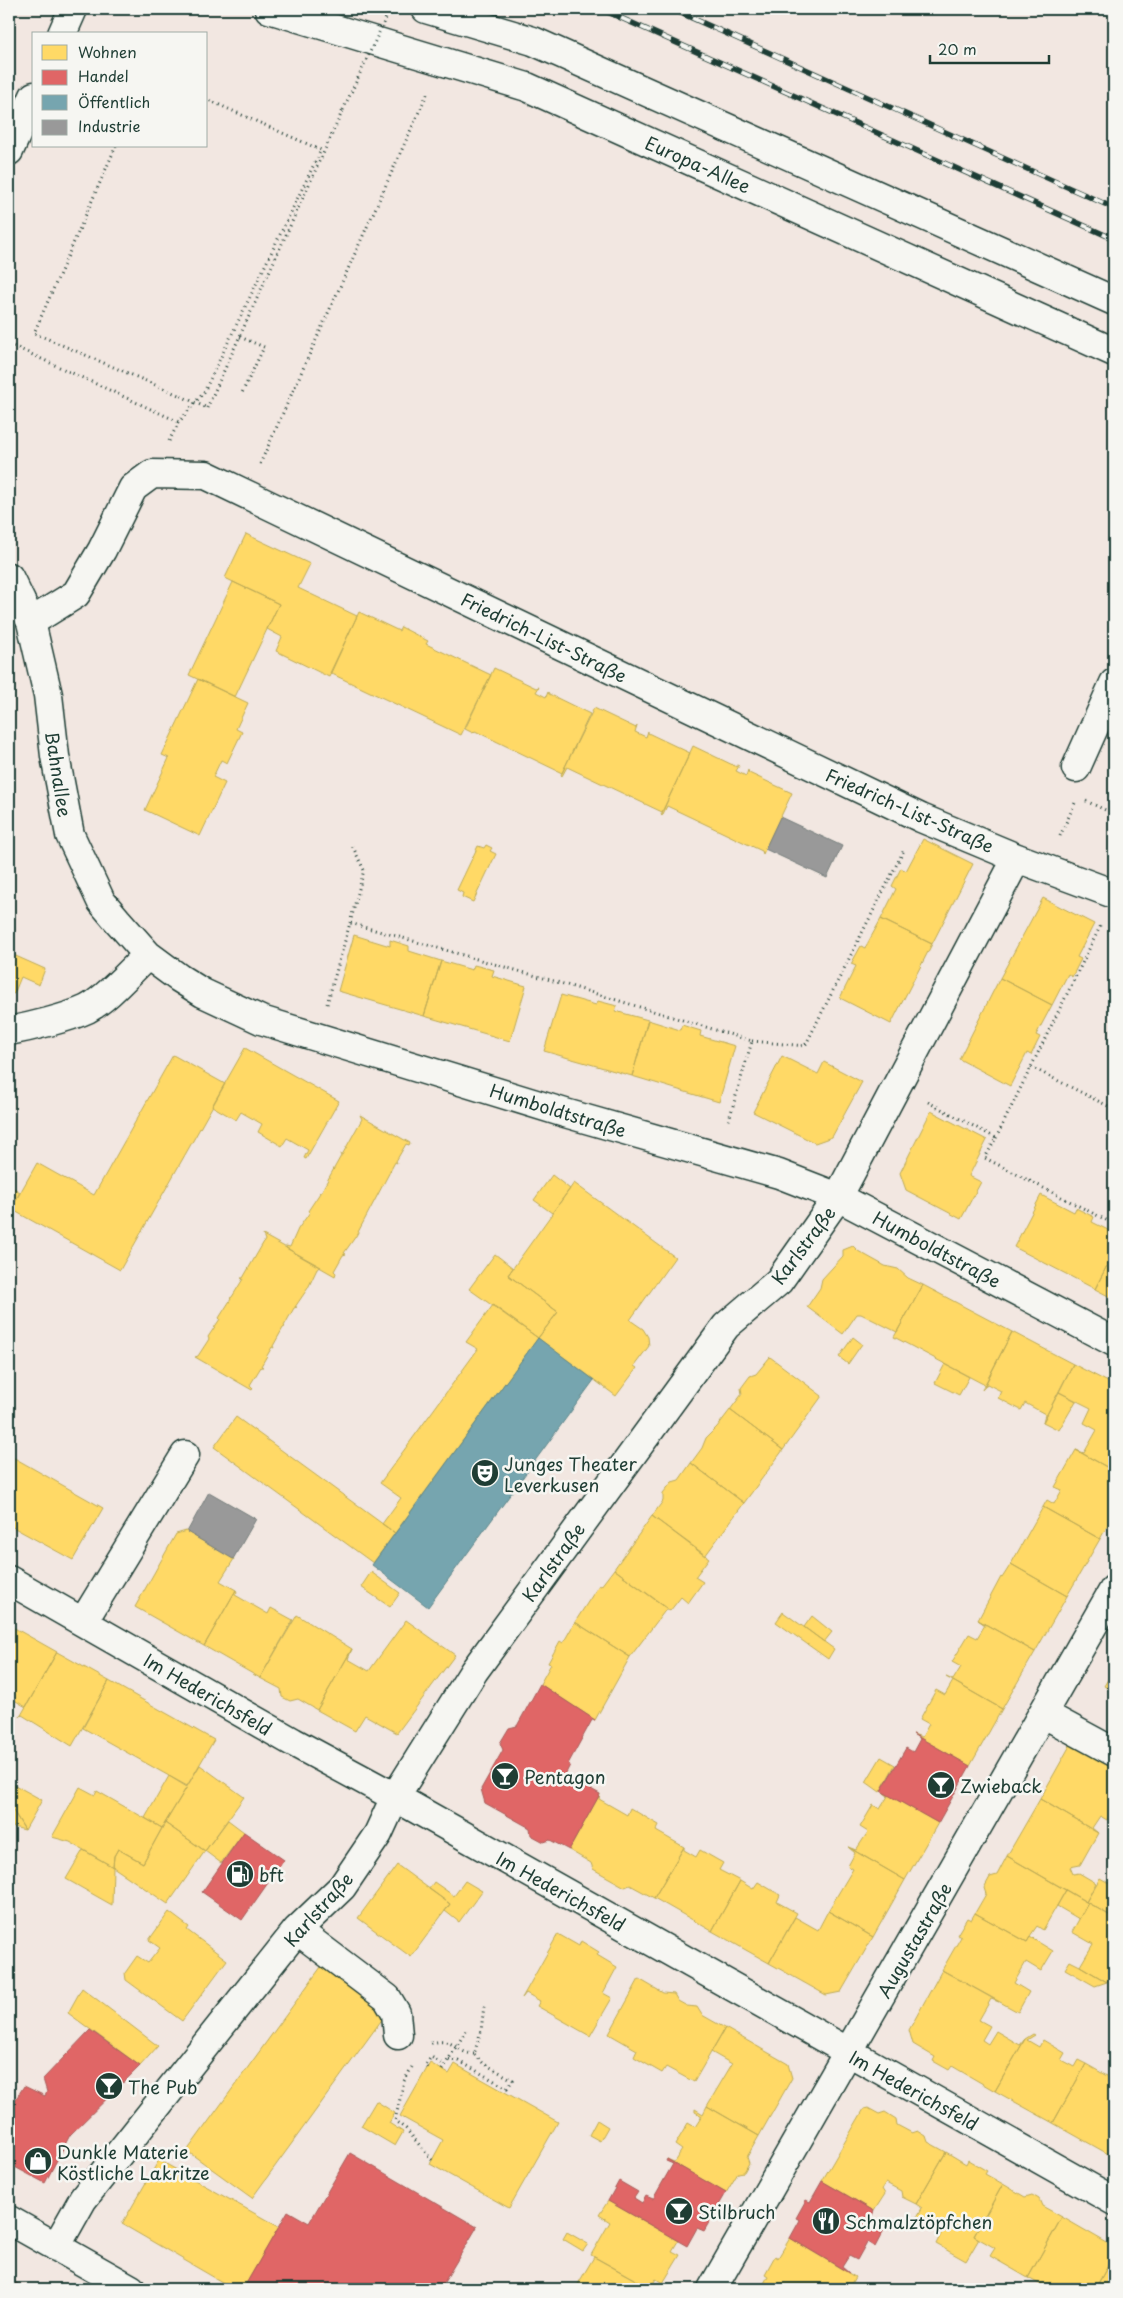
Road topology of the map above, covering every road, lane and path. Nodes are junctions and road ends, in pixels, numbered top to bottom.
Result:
1 (73, 9) edge
2 (269, 9) edge
3 (390, 9) edge
4 (426, 9) edge
5 (63, 32) edge
6 (441, 61) junction
7 (32, 100) edge
8 (208, 100) edge
9 (115, 148) edge
10 (9, 151) edge
11 (1114, 301) edge
12 (240, 337) junction
13 (9, 344) edge
14 (1114, 352) edge
15 (241, 395) dead end
16 (179, 422) junction
17 (152, 474) junction
18 (247, 494) junction
19 (9, 576) edge
20 (31, 622) junction
21 (1114, 683) edge
22 (1076, 768) dead end
23 (1078, 797) dead end
24 (920, 818) junction
25 (1061, 833) dead end
26 (351, 843) dead end
27 (1017, 858) junction
28 (1110, 905) edge
29 (350, 923) junction
30 (148, 955) junction
31 (9, 1031) edge
32 (317, 1038) junction
33 (752, 1041) junction
34 (1031, 1067) junction
35 (897, 1086) junction
36 (1114, 1109) edge
37 (996, 1138) junction
38 (719, 1158) junction
39 (838, 1198) junction
40 (1114, 1224) edge
41 (1114, 1342) edge
42 (185, 1455) dead end
43 (9, 1580) edge
44 (1114, 1590) edge
45 (83, 1622) junction
46 (1044, 1714) junction
47 (1114, 1752) edge
48 (395, 1797) junction
49 (297, 1930) junction
50 (484, 2006) dead end
51 (467, 2029) dead end
52 (398, 2035) dead end
53 (428, 2043) dead end
54 (457, 2045) junction
55 (849, 2053) junction
56 (474, 2054) junction
57 (448, 2060) junction
58 (415, 2062) dead end
59 (446, 2065) junction
60 (427, 2068) dead end
61 (442, 2070) dead end
62 (432, 2160) dead end
63 (1114, 2201) edge
64 (9, 2220) edge
65 (56, 2247) junction
66 (131, 2289) edge
67 (712, 2289) edge

1 - 5 street
2 - 6 street, Europa-Allee
3 - 12 path, bridge
4 - 11 street
6 - 14 street, Europa-Allee
6 - 18 path
7 - 10 street
8 - 16 path
9 - 12 path, bridge
12 - 15 path
13 - 16 path
16 - 17 path
17 - 18 street, Friedrich-List-Straße
17 - 20 street
18 - 24 street, Friedrich-List-Straße
19 - 20 street, Bahnallee
20 - 30 street, Bahnallee
21 - 22 street
23 - 25 path
24 - 27 street, Friedrich-List-Straße
24 - 33 path
26 - 29 path
27 - 28 street, Friedrich-List-Straße
27 - 35 street, Karlstraße
28 - 34 path
29 - 32 path
29 - 33 path
30 - 31 street
30 - 32 street, Humboldtstraße
32 - 38 street, Humboldtstraße
33 - 38 path
34 - 36 path
34 - 37 path
35 - 37 path
35 - 39 street, Karlstraße
37 - 40 path
38 - 39 street, Humboldtstraße
39 - 41 street, Humboldtstraße
39 - 48 street, Karlstraße
42 - 45 street
43 - 45 street, Im Hederichsfeld
44 - 46 street, Augustastraße
45 - 48 street, Im Hederichsfeld
46 - 47 street
46 - 55 street, Augustastraße
48 - 49 street, Karlstraße
48 - 55 street, Im Hederichsfeld
49 - 52 street
49 - 65 street, Karlstraße
50 - 56 path
51 - 54 path
53 - 54 path
54 - 56 path
54 - 57 path
55 - 63 street, Im Hederichsfeld
55 - 67 street, Augustastraße
56 - 57 path
57 - 59 path
58 - 62 path
59 - 60 path
59 - 61 path
64 - 65 street
65 - 66 street

